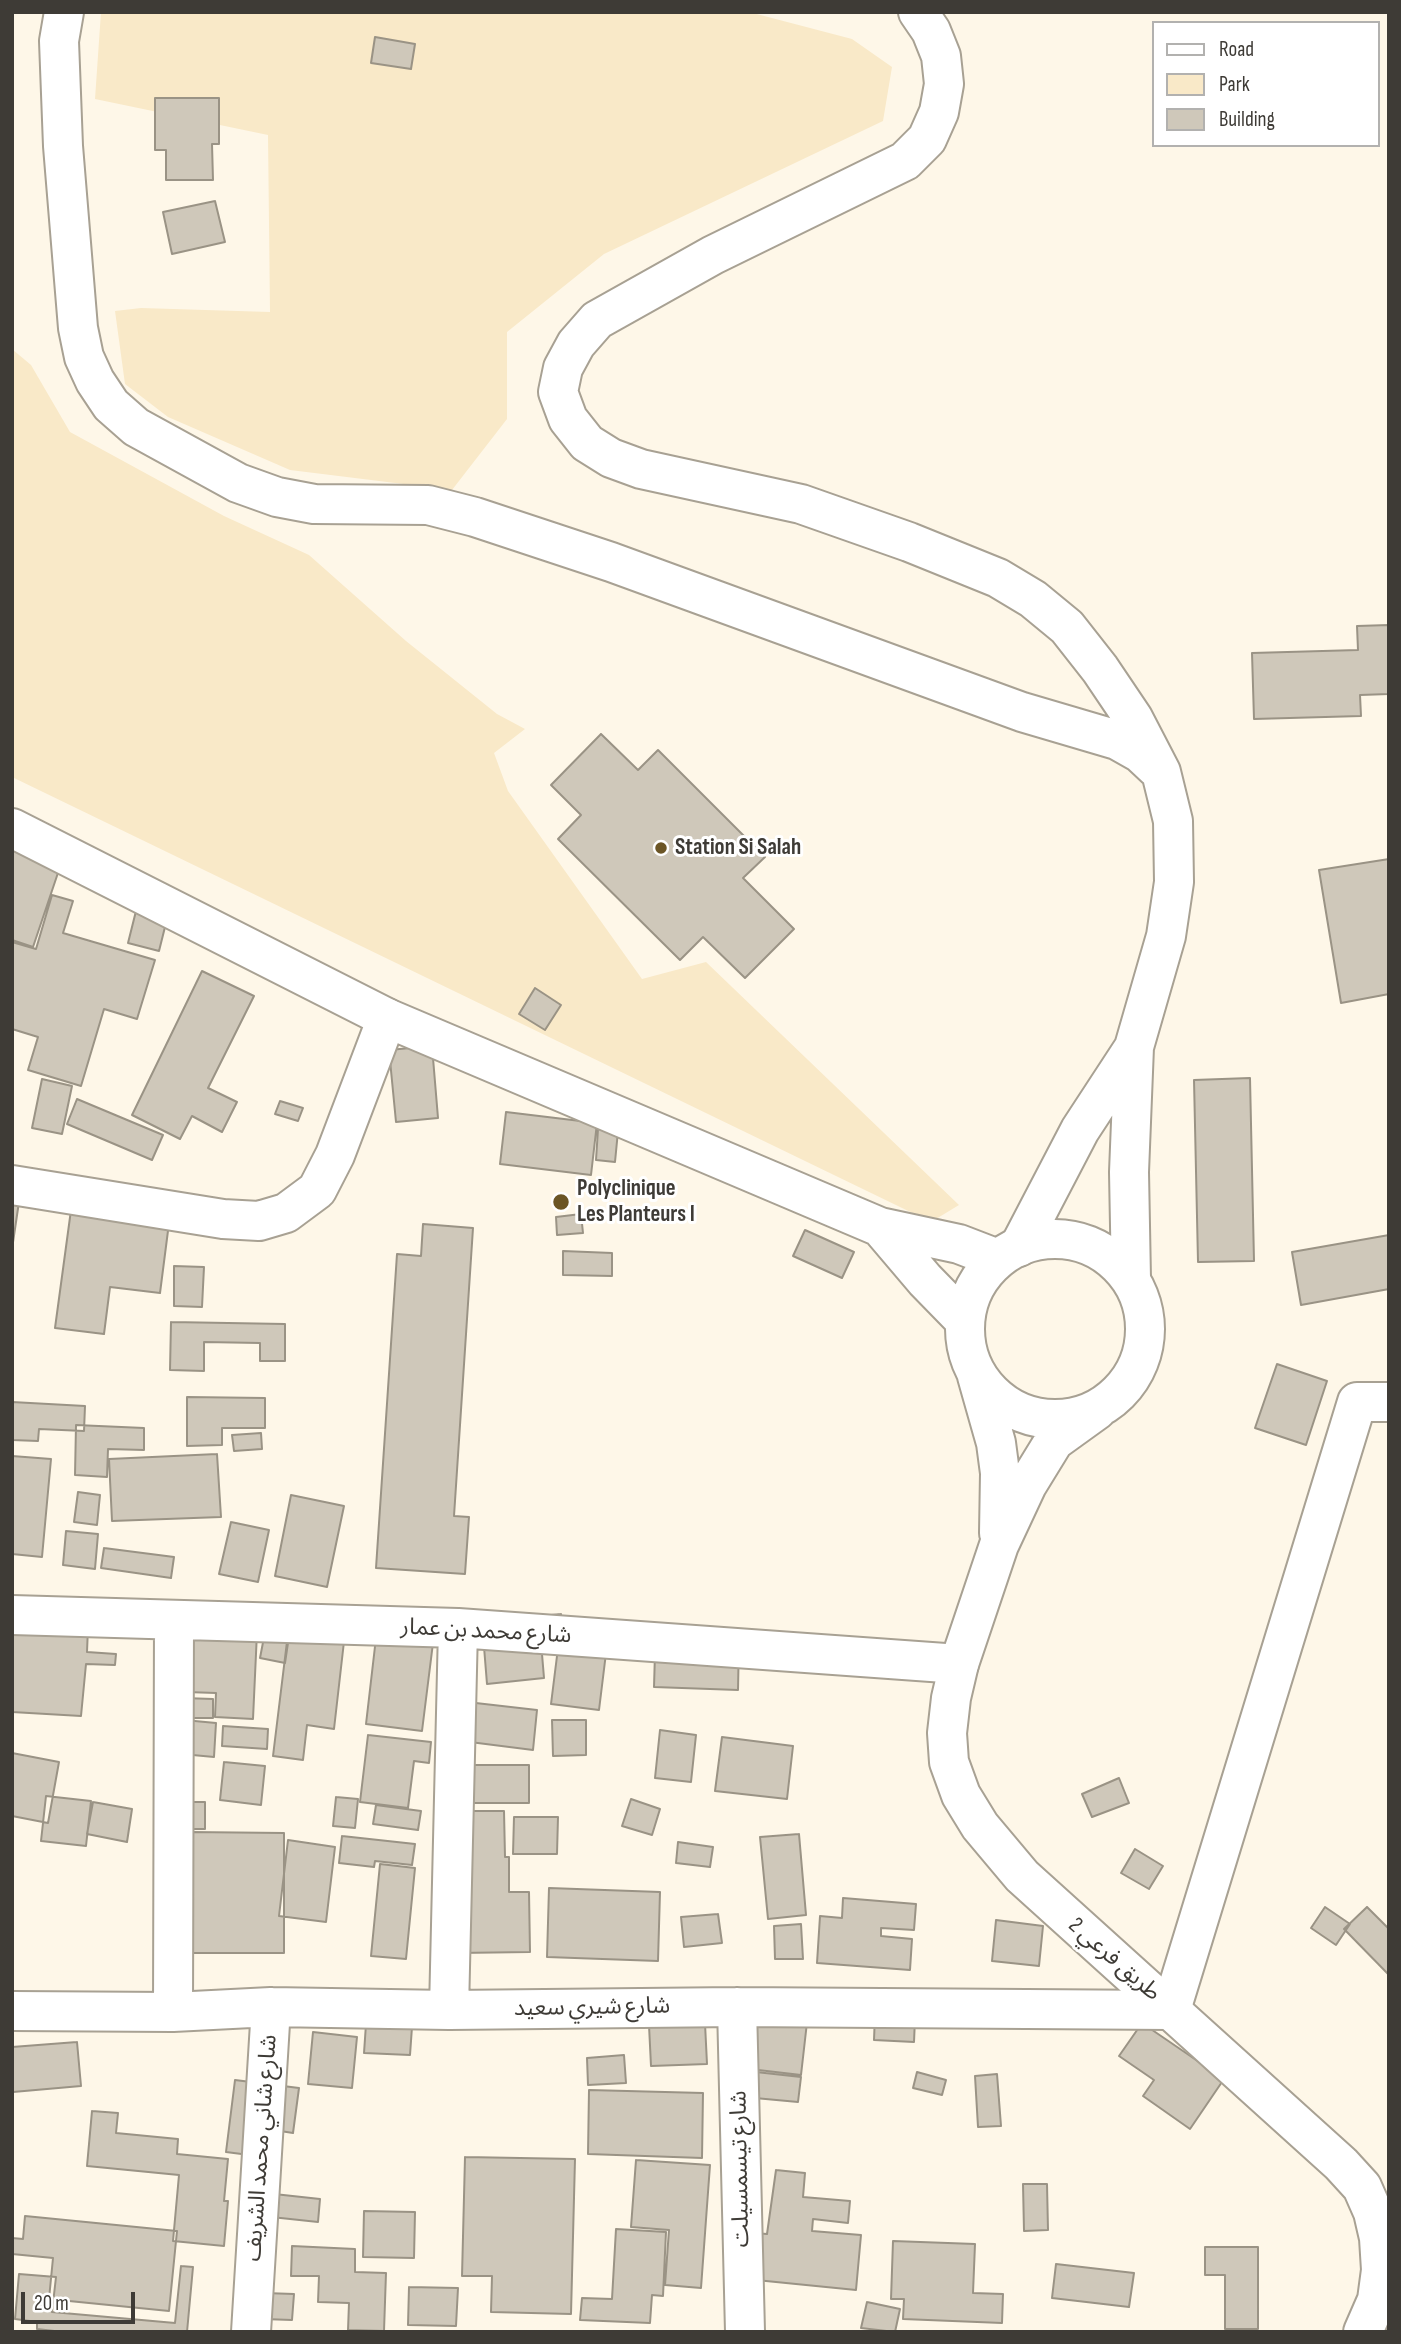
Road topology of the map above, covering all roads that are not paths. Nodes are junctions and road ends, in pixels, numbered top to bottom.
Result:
1 (64, 12) edge
2 (918, 12) edge
3 (1161, 772) junction
4 (12, 828) edge
5 (387, 1018) junction
6 (1134, 1047) junction
7 (12, 1185) edge
8 (880, 1227) junction
9 (1009, 1253) junction
10 (1131, 1279) junction
11 (965, 1321) junction
12 (976, 1374) junction
13 (1389, 1402) edge
14 (1097, 1410) junction
15 (999, 1545) junction
16 (12, 1615) edge
17 (174, 1620) junction
18 (458, 1628) junction
19 (959, 1664) junction
20 (271, 2007) junction
21 (737, 2007) junction
22 (449, 2010) junction
23 (1171, 2010) junction
24 (12, 2011) edge
25 (173, 2012) junction
26 (251, 2332) edge
27 (745, 2332) edge
28 (1363, 2332) edge

1 - 3 street
2 - 3 street
3 - 6 street
4 - 5 street
5 - 7 street
5 - 8 street
6 - 9 street
6 - 10 street
8 - 9 street
8 - 11 street
9 - 10 street
9 - 11 street
10 - 14 street
11 - 12 street
12 - 14 street
12 - 15 street, طريق فرعي 2
13 - 23 street
14 - 15 street, طريق فرعي 2
15 - 19 street, طريق فرعي 2
16 - 17 street, شارع محمد بن عمار
17 - 18 street, شارع محمد بن عمار
17 - 25 street
18 - 19 street, شارع محمد بن عمار
18 - 22 street
19 - 23 street, طريق فرعي 2
20 - 22 street, شارع شيري سعيد
20 - 25 street, شارع شيري سعيد
20 - 26 street, شارع شاني محمد الشريف
21 - 22 street, شارع شيري سعيد
21 - 23 street, شارع شيري سعيد
21 - 27 street, شارع تيسمسيلت
23 - 28 street, طريق فرعي 2
24 - 25 street, شارع شيري سعيد

